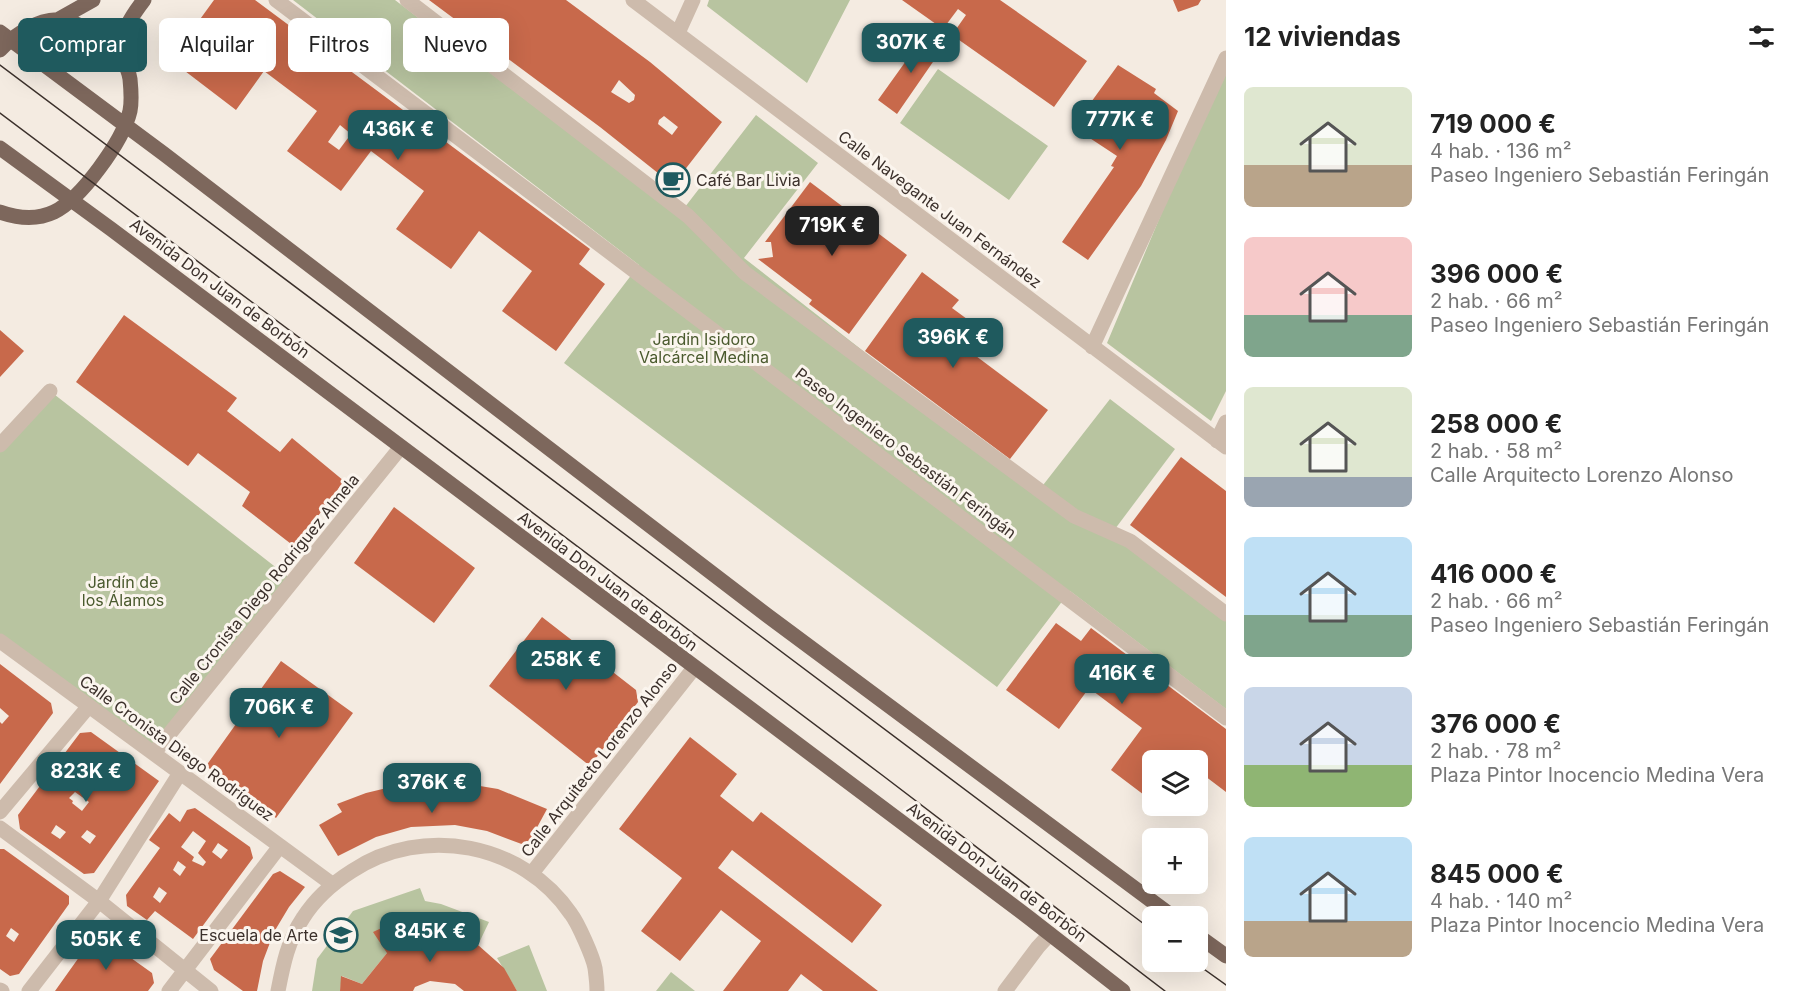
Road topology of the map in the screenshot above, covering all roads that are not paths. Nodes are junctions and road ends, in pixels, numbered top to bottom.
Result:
1 (93, 0) edge
2 (144, 0) edge
3 (276, 0) edge
4 (407, 0) edge
5 (633, 0) edge
6 (693, 0) edge
7 (61, 18) edge
8 (131, 18) edge
9 (18, 33) edge
10 (678, 33) junction
11 (3, 40) edge
12 (1226, 58) edge
13 (127, 72) edge
14 (124, 124) junction
15 (0, 147) edge
16 (71, 201) junction
17 (0, 212) edge
18 (1092, 347) junction
19 (50, 391) dead end
20 (1226, 422) edge
21 (1222, 444) edge
22 (0, 445) edge
23 (401, 447) junction
24 (1226, 614) edge
25 (0, 641) edge
26 (694, 668) junction
27 (89, 706) junction
28 (1226, 718) edge
29 (154, 753) junction
30 (180, 773) junction
31 (0, 812) edge
32 (0, 828) edge
33 (280, 846) junction
34 (532, 873) junction
35 (332, 884) junction
36 (99, 901) junction
37 (1159, 906) edge
38 (1050, 934) junction
39 (1208, 942) edge
40 (1226, 956) edge
41 (185, 971) junction
42 (29, 991) edge
43 (169, 991) edge
44 (211, 991) edge
45 (278, 991) edge
46 (597, 991) edge
47 (1005, 991) edge
48 (1123, 991) edge

1 - 7 main road
2 - 8 main road
3 - 28 street, Paseo Ingeniero Sebastián Feringán
4 - 24 street
5 - 10 street, Calle Navegante Juan Fernández
6 - 10 street
9 - 11 main road
10 - 18 street, Calle Navegante Juan Fernández
11 - 14 main road
12 - 18 street
13 - 14 main road
14 - 16 main road
14 - 37 main road
15 - 16 main road, Avenida Don Juan de Borbón
16 - 17 main road
16 - 23 main road, Avenida Don Juan de Borbón
18 - 21 street, Calle Navegante Juan Fernández
19 - 22 street
20 - 21 street
23 - 26 main road, Avenida Don Juan de Borbón
23 - 29 street, Calle Cronista Diego Rodriguez Almela
25 - 27 street, Calle Cronista Diego Rodríguez
26 - 34 street, Calle Arquitecto Lorenzo Alonso
26 - 38 main road, Avenida Don Juan de Borbón
27 - 29 street, Calle Cronista Diego Rodríguez
27 - 31 street
29 - 30 street, Calle Cronista Diego Rodríguez
30 - 33 street, Calle Cronista Diego Rodríguez
30 - 36 street
32 - 36 street
33 - 35 street, Calle Cronista Diego Rodríguez
33 - 41 street
34 - 35 street
34 - 46 street
35 - 45 street
36 - 41 street
36 - 42 street
38 - 47 street
38 - 48 main road, Avenida Don Juan de Borbón
39 - 40 main road
41 - 43 street
41 - 44 street

